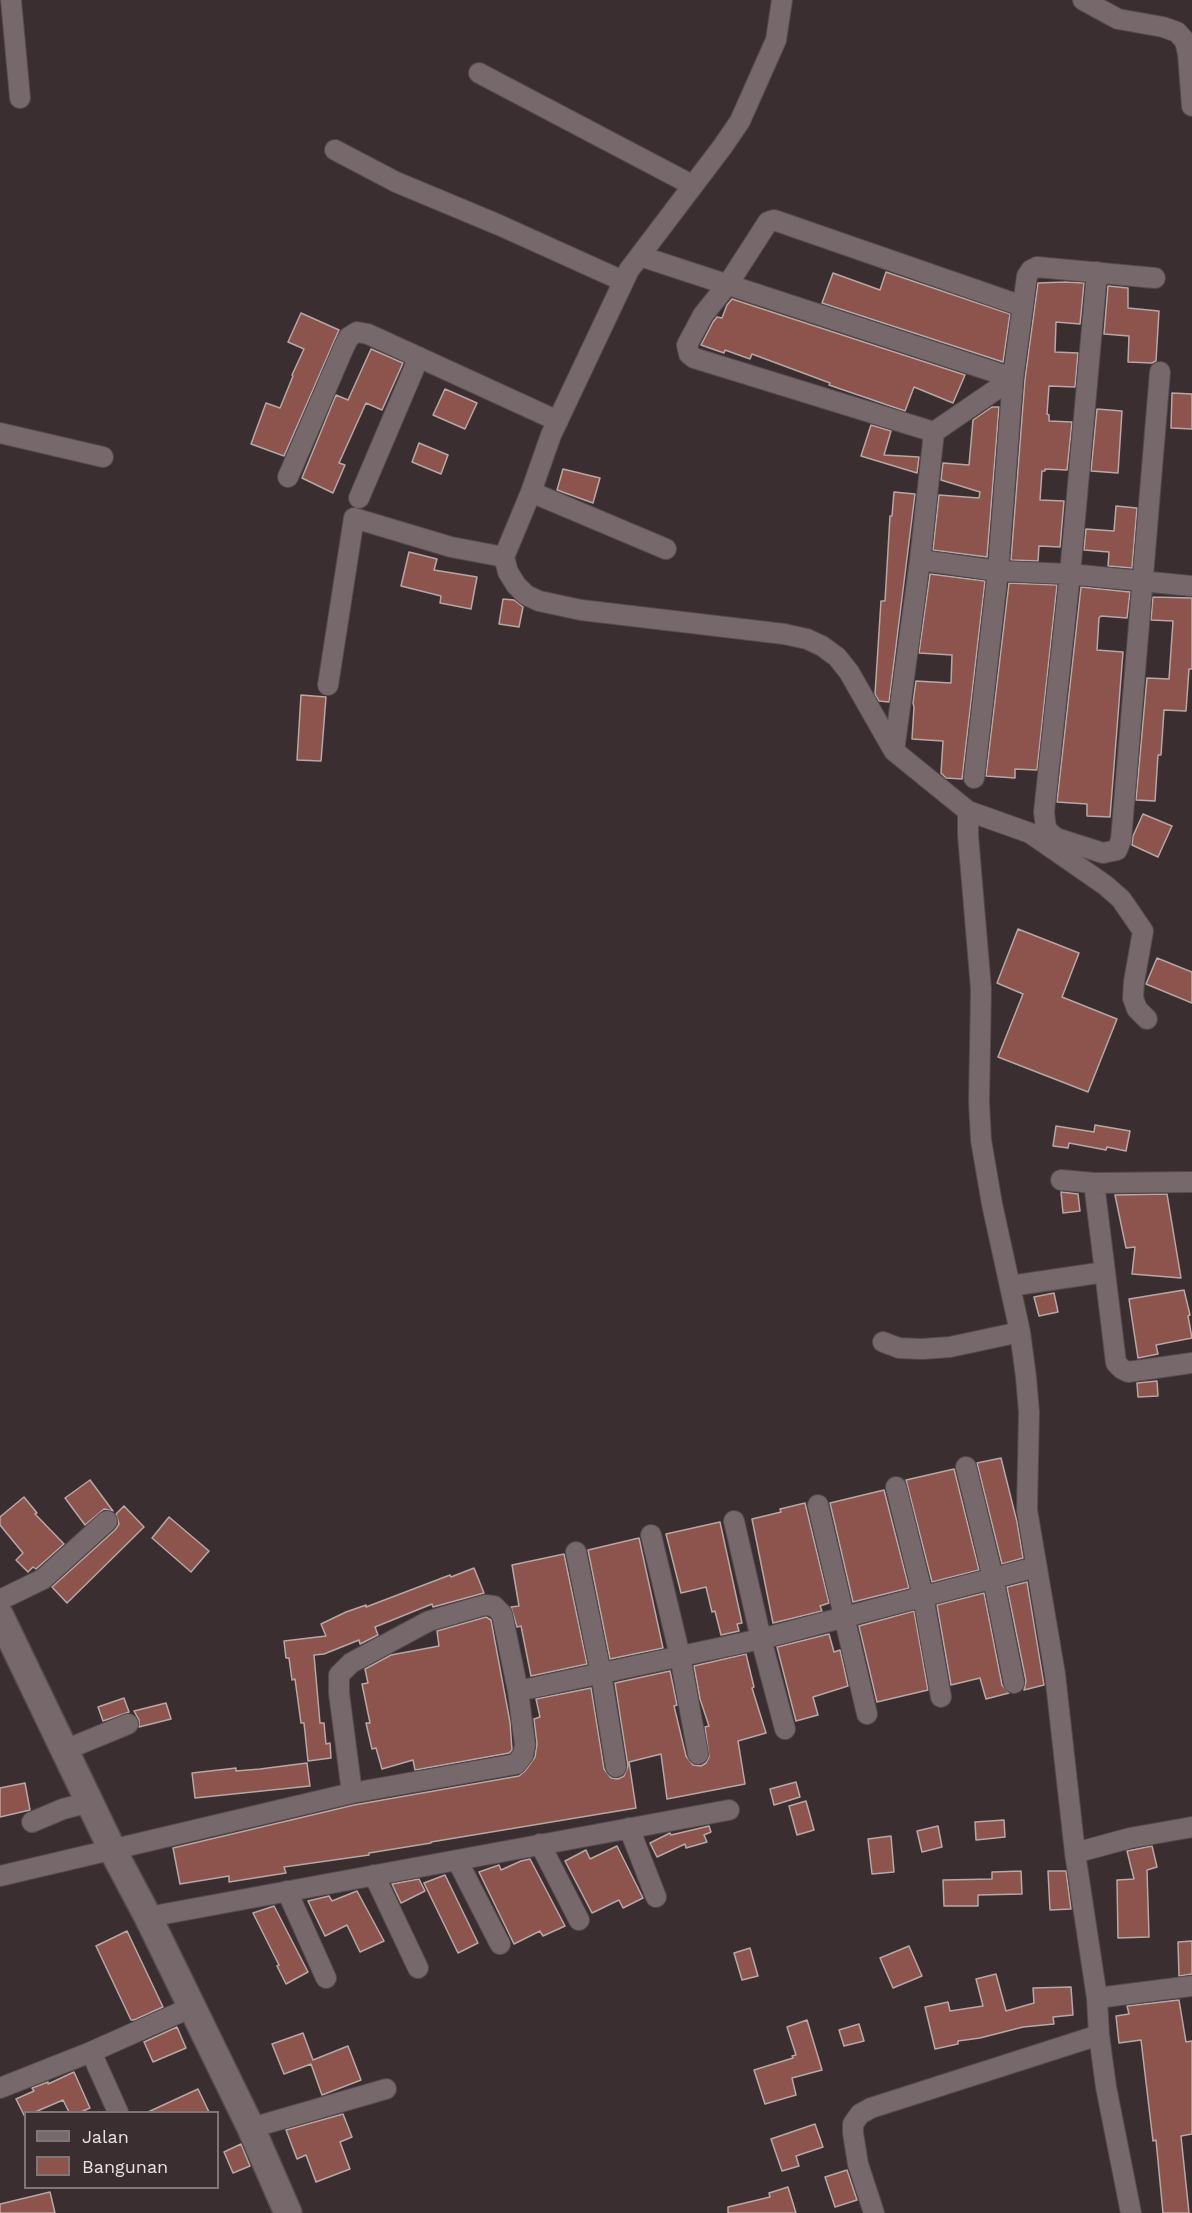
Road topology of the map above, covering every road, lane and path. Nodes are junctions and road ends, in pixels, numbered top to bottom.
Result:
1 (11, 0) edge
2 (1083, 0) edge
3 (777, 1) edge
4 (479, 73) dead end
5 (20, 98) dead end
6 (1192, 106) edge
7 (335, 150) dead end
8 (692, 185) junction
9 (640, 256) junction
10 (1097, 272) junction
11 (1155, 278) dead end
12 (623, 281) junction
13 (728, 284) junction
14 (1022, 306) junction
15 (419, 357) junction
16 (1160, 372) dead end
17 (1013, 378) junction
18 (558, 421) junction
19 (933, 432) junction
20 (0, 433) edge
21 (103, 457) dead end
22 (288, 477) dead end
23 (531, 492) junction
24 (359, 498) dead end
25 (666, 549) dead end
26 (504, 557) junction
27 (920, 560) junction
28 (998, 571) junction
29 (1070, 574) junction
30 (1141, 580) junction
31 (1192, 586) edge
32 (328, 685) dead end
33 (894, 751) junction
34 (974, 778) dead end
35 (968, 811) junction
36 (1147, 1019) dead end
37 (1061, 1180) dead end
38 (1192, 1182) edge
39 (1094, 1183) junction
40 (1105, 1272) junction
41 (1010, 1286) junction
42 (1020, 1332) junction
43 (883, 1342) dead end
44 (1192, 1363) edge
45 (966, 1467) dead end
46 (896, 1487) dead end
47 (818, 1504) dead end
48 (106, 1521) dead end
49 (734, 1521) dead end
50 (651, 1535) dead end
51 (576, 1552) dead end
52 (1036, 1567) junction
53 (993, 1578) junction
54 (923, 1596) junction
55 (0, 1600) edge
56 (0, 1616) edge
57 (845, 1617) junction
58 (761, 1639) junction
59 (680, 1656) junction
60 (601, 1674) junction
61 (1014, 1683) dead end
62 (518, 1691) junction
63 (941, 1697) dead end
64 (867, 1714) dead end
65 (128, 1724) dead end
66 (785, 1729) dead end
67 (65, 1750) junction
68 (698, 1754) dead end
69 (616, 1767) dead end
70 (352, 1792) junction
71 (90, 1802) junction
72 (729, 1810) dead end
73 (32, 1822) dead end
74 (1192, 1827) edge
75 (629, 1828) junction
76 (540, 1844) junction
77 (112, 1849) junction
78 (1075, 1853) junction
79 (457, 1860) junction
80 (375, 1875) junction
81 (0, 1876) edge
82 (287, 1890) junction
83 (656, 1897) dead end
84 (148, 1917) junction
85 (579, 1920) dead end
86 (500, 1944) dead end
87 (418, 1968) dead end
88 (326, 1978) dead end
89 (1192, 1986) edge
90 (1097, 1998) junction
91 (192, 2007) junction
92 (1099, 2035) junction
93 (91, 2052) junction
94 (0, 2088) edge
95 (386, 2089) dead end
96 (118, 2111) edge
97 (251, 2128) junction
98 (288, 2213) edge
99 (873, 2213) edge
100 (1131, 2213) edge

1 - 5 street
2 - 6 street
3 - 8 street
4 - 8 street
7 - 12 street
8 - 9 street
9 - 12 street
9 - 13 street
10 - 11 street
10 - 14 street
10 - 29 street
12 - 18 street
13 - 14 street
13 - 17 street
13 - 19 street
14 - 17 street
15 - 18 street
15 - 22 street
15 - 24 street
16 - 30 street
17 - 19 street
17 - 28 street
18 - 23 street
19 - 27 street
20 - 21 street
23 - 25 street
23 - 26 street
26 - 32 street
26 - 33 street
27 - 28 street
27 - 33 street
28 - 29 street
28 - 34 street
29 - 30 street
29 - 30 street
30 - 31 street
33 - 35 street
35 - 36 street
35 - 41 street
37 - 39 street
38 - 39 street
39 - 40 street
40 - 41 street
40 - 44 street
41 - 42 street
42 - 43 street
42 - 52 street
45 - 53 street
46 - 54 street
47 - 57 street
48 - 55 street
49 - 58 street
50 - 59 street
51 - 60 street
52 - 53 street
52 - 78 street
53 - 54 street
53 - 61 street
54 - 57 street
54 - 63 street
56 - 67 street
57 - 58 street
57 - 64 street
58 - 59 street
58 - 66 street
59 - 60 street
59 - 68 street
60 - 62 street
60 - 69 street
62 - 70 street
62 - 70 street
65 - 67 street
67 - 71 street
70 - 77 street
71 - 73 street
71 - 77 street
72 - 75 street
74 - 78 street
75 - 76 street
75 - 83 street
76 - 79 street
76 - 85 street
77 - 81 street
77 - 84 street
78 - 90 street
79 - 80 street
79 - 86 street
80 - 82 street
80 - 87 street
82 - 84 street
82 - 88 street
84 - 91 street
89 - 90 street
90 - 92 street
91 - 93 street
91 - 97 street
92 - 99 street
92 - 100 street
93 - 94 street
93 - 96 street
95 - 97 street
97 - 98 street

